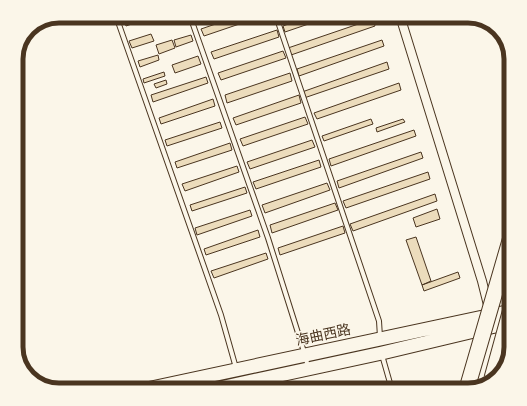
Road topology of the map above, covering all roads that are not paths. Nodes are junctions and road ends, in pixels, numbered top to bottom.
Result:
1 (118, 23) edge
2 (192, 23) edge
3 (278, 23) edge
4 (402, 23) edge
5 (504, 261) edge
6 (504, 314) edge
7 (491, 321) junction
8 (504, 323) edge
9 (504, 335) edge
10 (381, 338) junction
11 (382, 354) junction
12 (305, 355) junction
13 (236, 370) junction
14 (308, 370) junction
15 (494, 372) edge
16 (175, 383) edge
17 (241, 383) joint
18 (390, 383) edge
19 (469, 383) edge

1 - 13 lane
2 - 12 lane
3 - 10 lane
4 - 7 street
5 - 19 highway, bridge
6 - 7 main road, 海曲西路
7 - 8 main road, 海曲西路
7 - 10 main road, 海曲西路
7 - 11 main road, 海曲西路
9 - 15 highway, bridge
10 - 11 lane
10 - 12 main road, 海曲西路
11 - 14 main road, 海曲西路
11 - 18 lane
12 - 13 main road, 海曲西路
12 - 14 lane
13 - 16 main road, 海曲西路
13 - 17 lane
14 - 17 main road, 海曲西路

